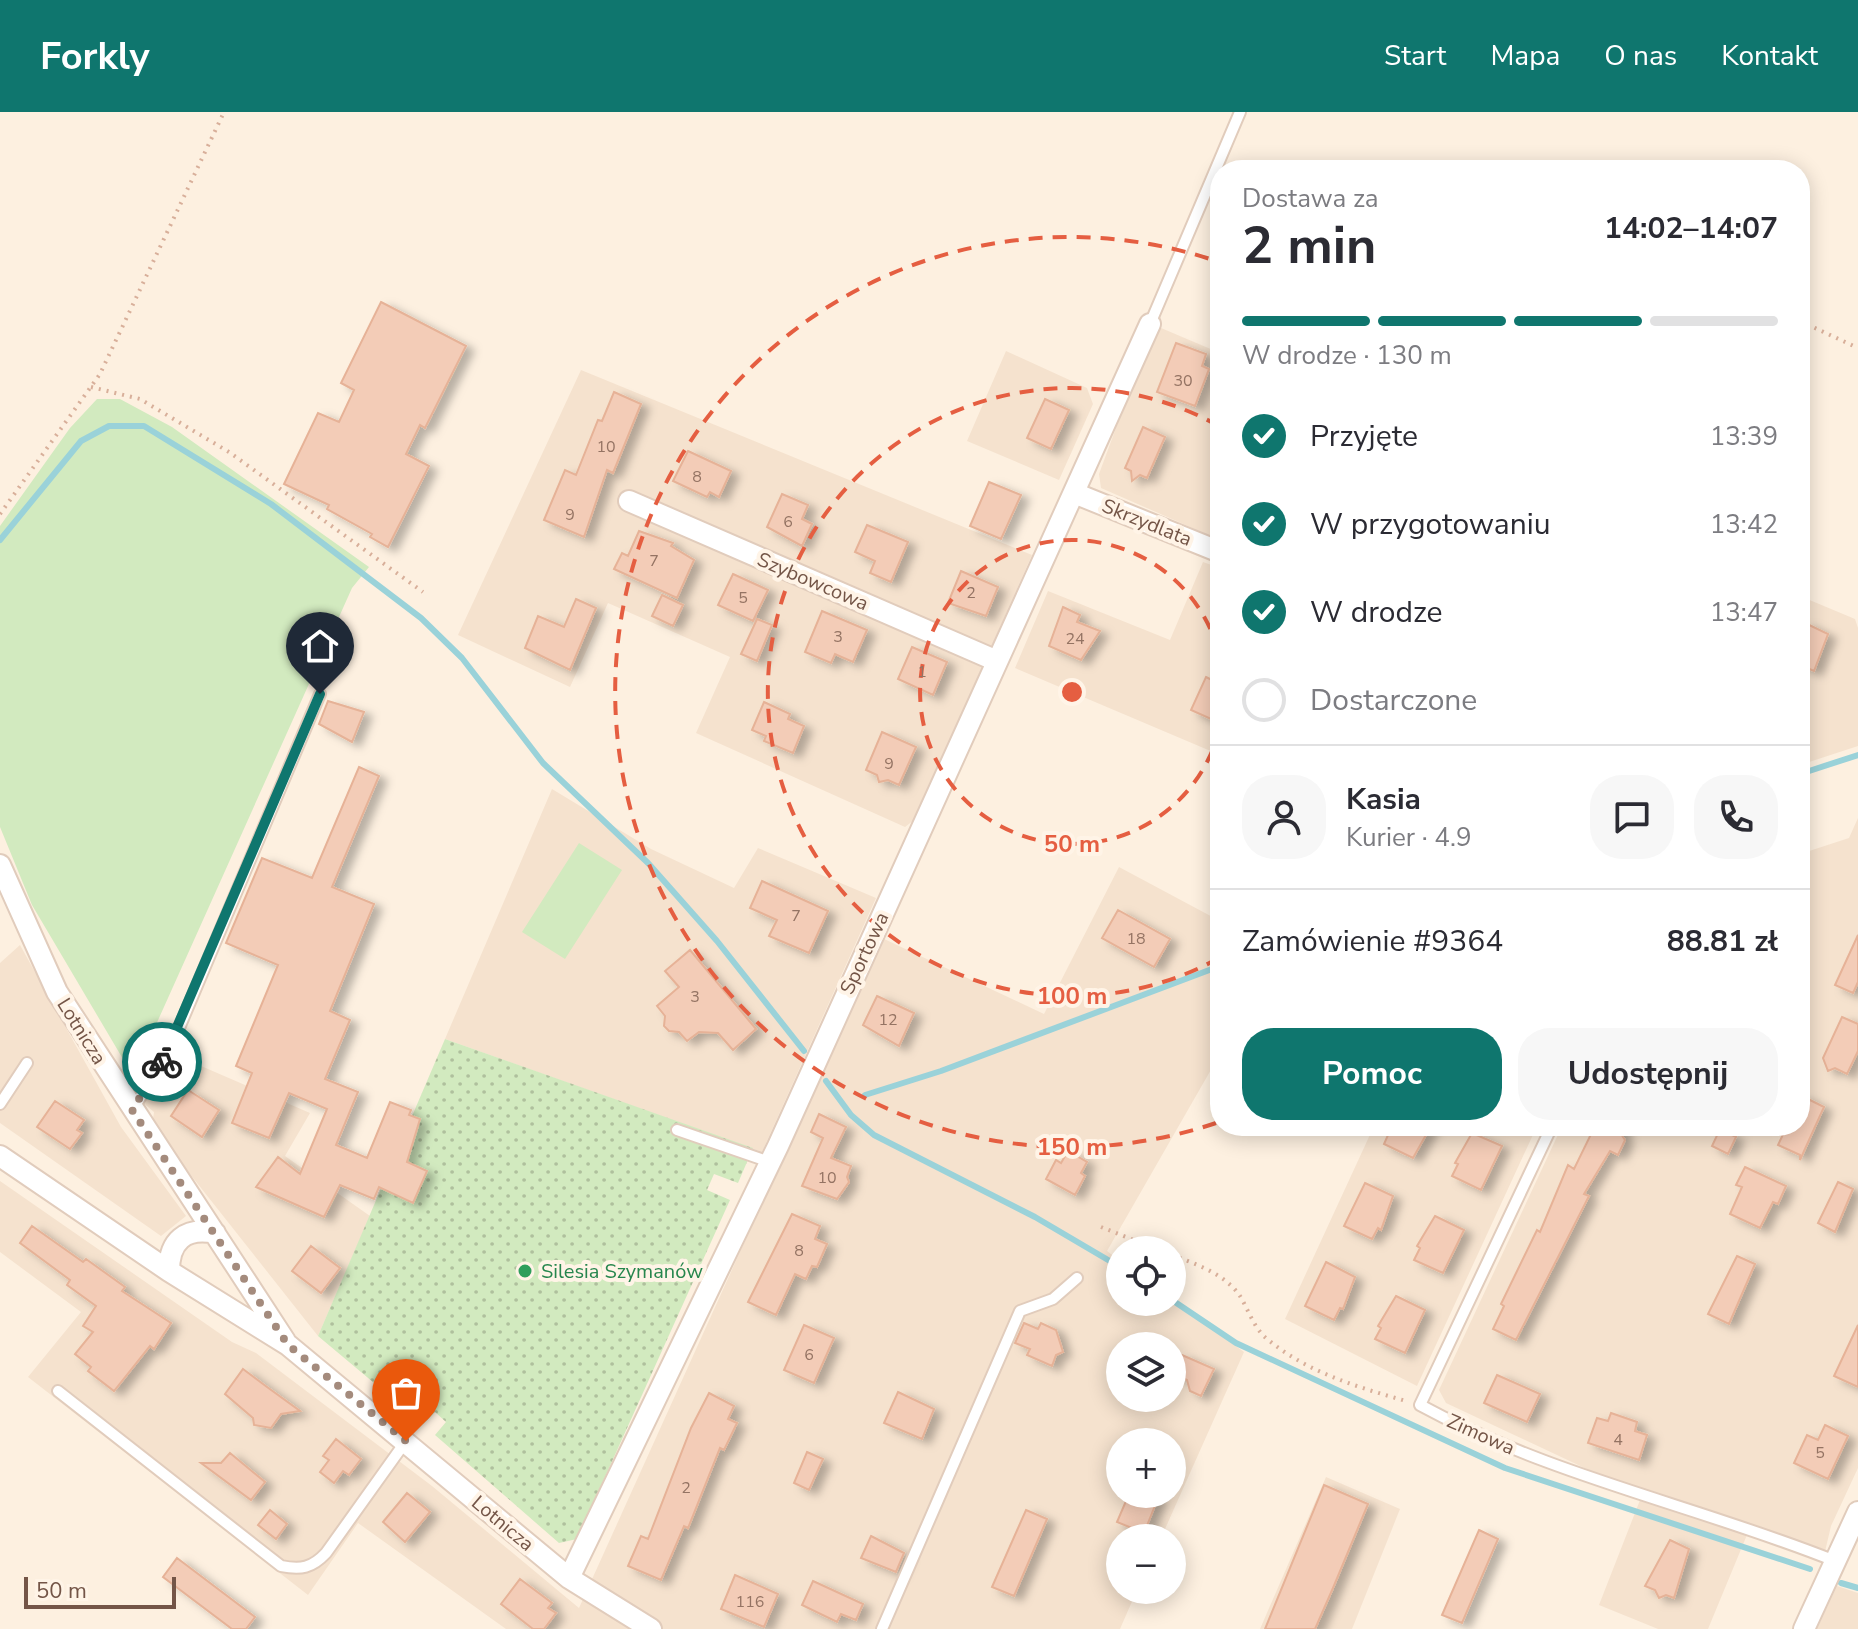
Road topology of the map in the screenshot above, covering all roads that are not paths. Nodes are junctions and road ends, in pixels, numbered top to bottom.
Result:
1 (1240, 112) edge
2 (1220, 160) edge
3 (1210, 183) edge
4 (1150, 324) joint
5 (1074, 493) junction
6 (629, 501) dead end
7 (1210, 548) edge
8 (997, 661) junction
9 (320, 694) dead end
10 (0, 865) edge
11 (27, 1063) dead end
12 (0, 1104) edge
13 (132, 1110) junction
14 (677, 1130) dead end
15 (1547, 1136) edge
16 (0, 1156) edge
17 (770, 1162) junction
18 (215, 1233) junction
19 (169, 1271) junction
20 (1077, 1278) dead end
21 (288, 1345) junction
22 (58, 1391) dead end
23 (406, 1441) junction
24 (1858, 1512) edge
25 (1835, 1561) junction
26 (569, 1578) junction
27 (651, 1629) edge
28 (882, 1629) edge
29 (1804, 1629) edge

1 - 2 lane
3 - 4 lane
4 - 5 street, Sportowa
5 - 7 street, Skrzydlata
5 - 8 street, Sportowa
6 - 8 street, Szybowcowa
8 - 17 street, Sportowa
9 - 13 lane
10 - 13 street, Lotnicza
11 - 12 lane
13 - 18 street, Lotnicza
14 - 17 lane
15 - 25 lane, Zimowa
16 - 19 street, Lotnicza
17 - 26 street, Sportowa
18 - 19 street
18 - 21 street, Lotnicza
19 - 21 street, Lotnicza
20 - 28 lane
21 - 23 street, Lotnicza
22 - 23 lane
23 - 26 street, Lotnicza
24 - 25 street
25 - 29 street
26 - 27 street, Lotnicza

